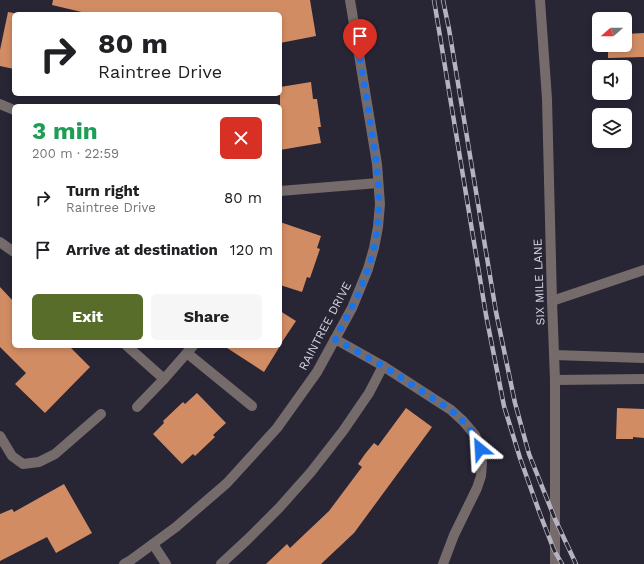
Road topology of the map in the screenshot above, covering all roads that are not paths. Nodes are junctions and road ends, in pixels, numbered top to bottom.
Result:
1 (350, 0) edge
2 (540, 0) edge
3 (0, 104) edge
4 (12, 109) edge
5 (378, 183) junction
6 (282, 190) edge
7 (0, 242) edge
8 (12, 251) edge
9 (644, 270) edge
10 (552, 300) junction
11 (335, 339) junction
12 (128, 348) edge
13 (190, 349) edge
14 (554, 355) junction
15 (644, 358) edge
16 (383, 366) junction
17 (164, 379) junction
18 (644, 379) edge
19 (555, 380) junction
20 (252, 406) dead end
21 (137, 407) dead end
22 (101, 414) dead end
23 (0, 436) edge
24 (153, 544) junction
25 (124, 564) edge
26 (166, 564) edge
27 (220, 564) edge
28 (443, 564) edge
29 (555, 564) edge

1 - 5 street, RAINTREE DRIVE
2 - 10 street, SIX MILE LANE
3 - 4 street
5 - 6 street
5 - 11 street, RAINTREE DRIVE
7 - 8 street
9 - 10 street
10 - 14 street, SIX MILE LANE
11 - 16 street
11 - 24 street, RAINTREE DRIVE
12 - 17 street
13 - 17 street
13 - 20 street
14 - 15 street
14 - 19 street, SIX MILE LANE
16 - 27 street
16 - 28 street
17 - 21 street
18 - 19 street
19 - 29 street, SIX MILE LANE
22 - 23 street
24 - 25 street, RAINTREE DRIVE
24 - 26 street

